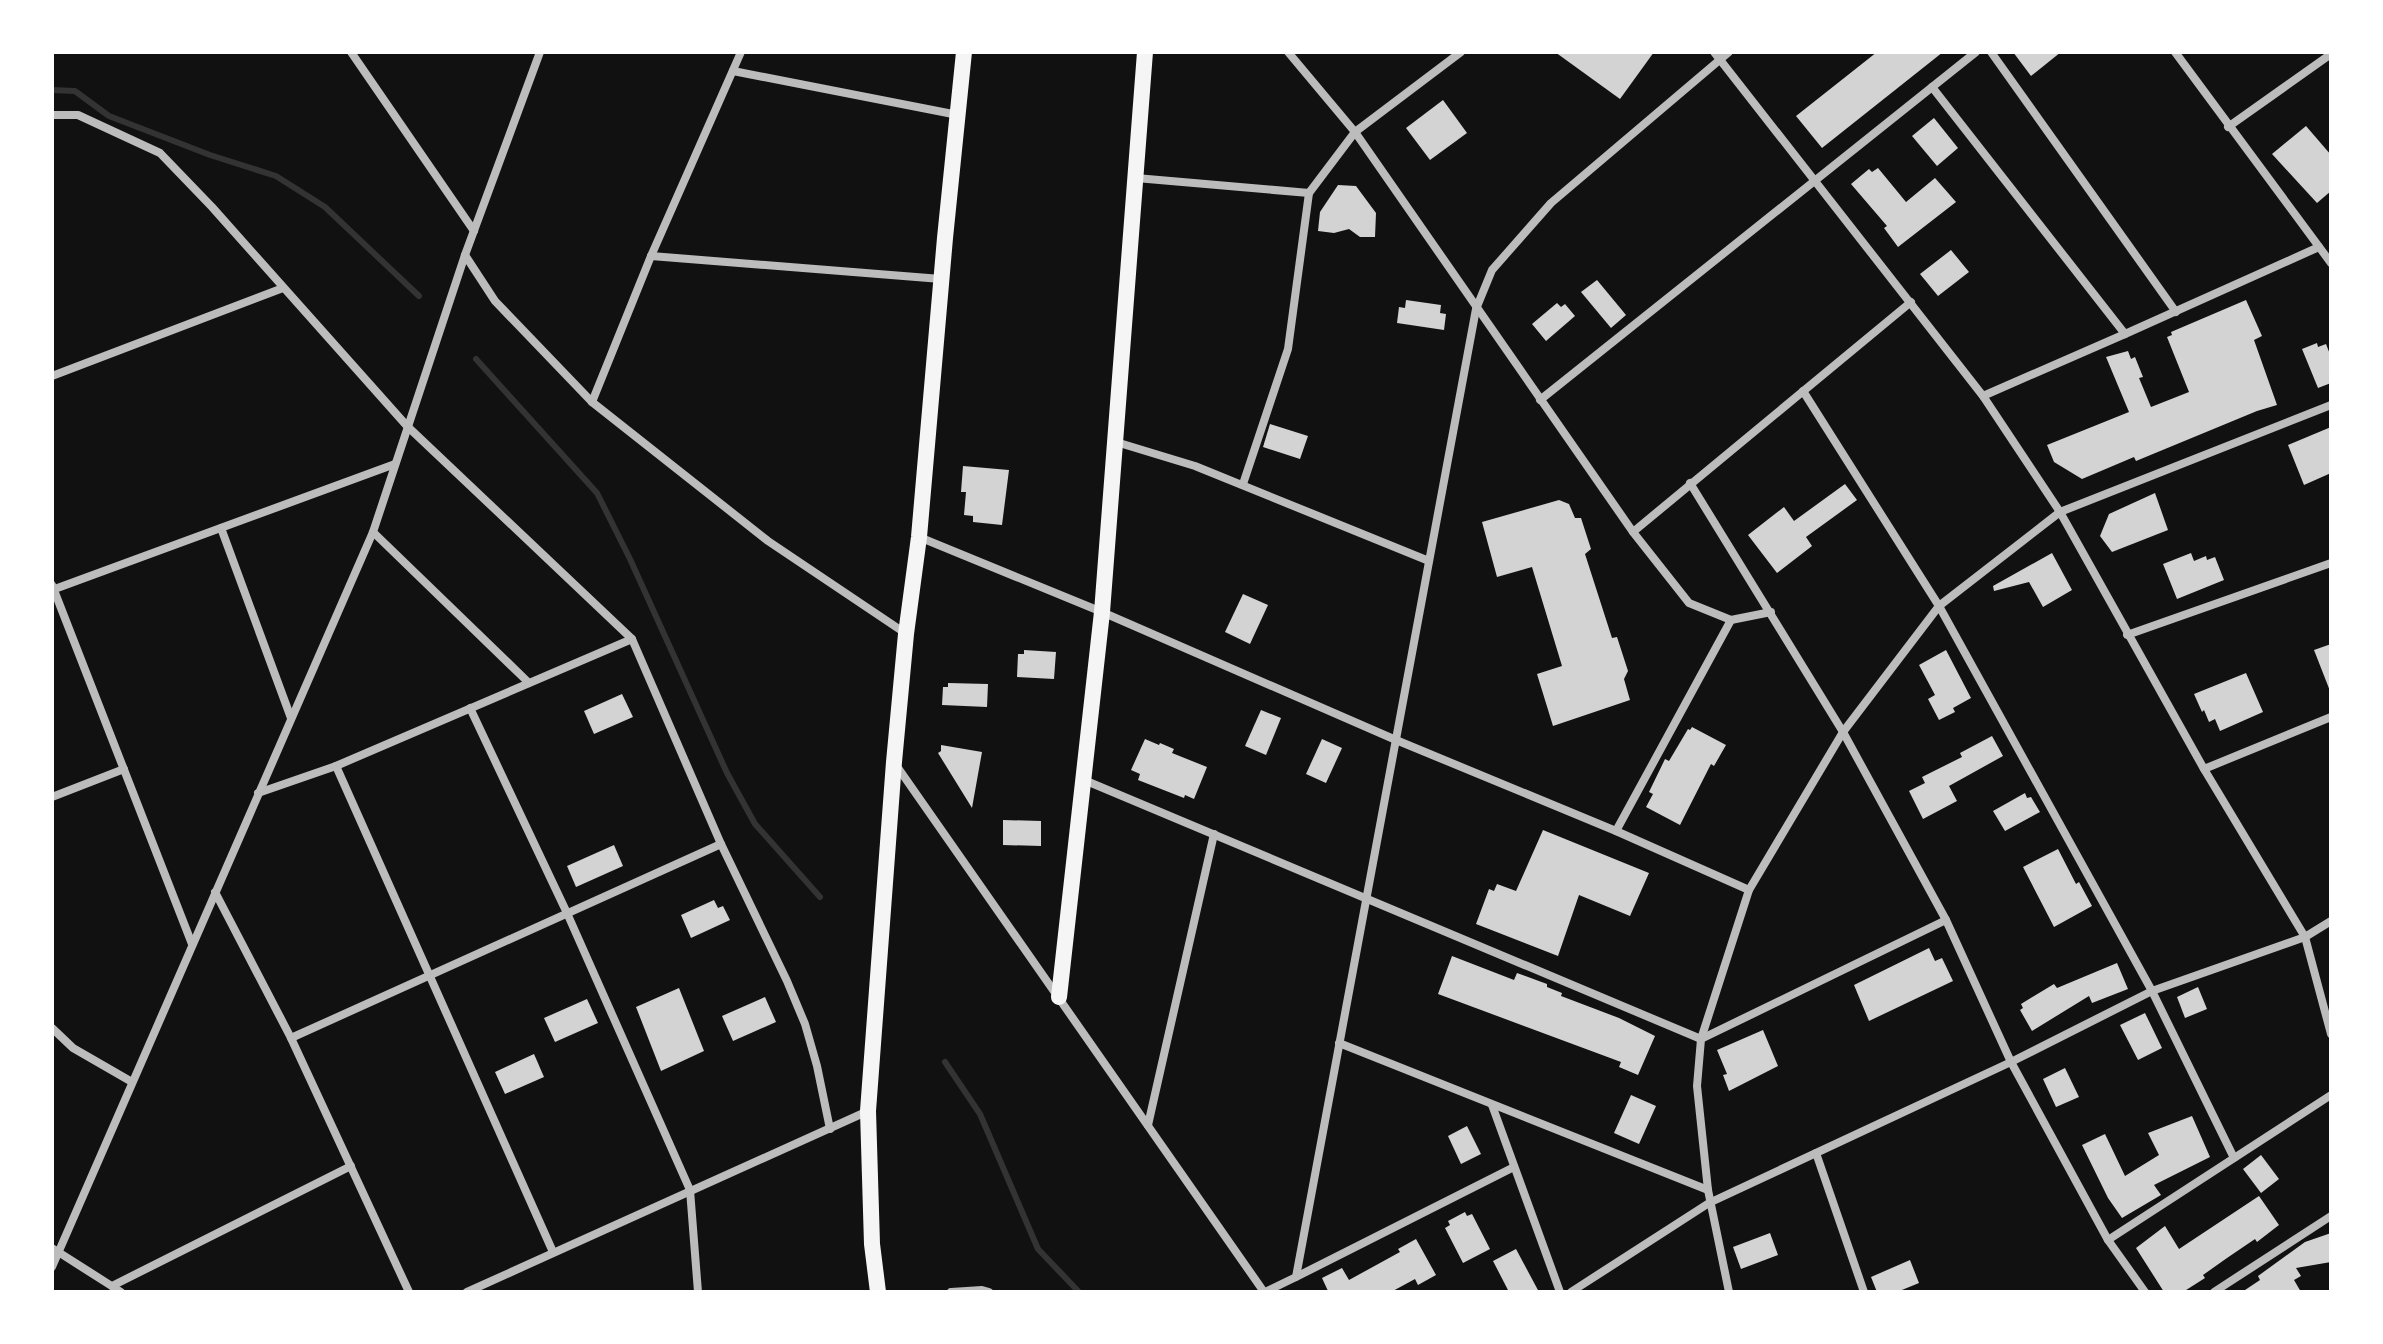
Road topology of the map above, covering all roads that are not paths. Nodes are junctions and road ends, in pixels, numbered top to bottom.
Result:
1 (351, 52) edge
2 (539, 52) edge
3 (741, 52) edge
4 (964, 52) edge
5 (1145, 52) edge
6 (1288, 52) edge
7 (1461, 52) edge
8 (1729, 52) edge
9 (1976, 52) edge
10 (1991, 52) edge
11 (2175, 52) edge
12 (2331, 54) edge
13 (1717, 56) edge
14 (733, 71) junction
15 (1932, 87) junction
16 (52, 115) edge
17 (958, 115) junction
18 (2228, 127) junction
19 (1355, 132) junction
20 (1136, 178) junction
21 (1814, 181) junction
22 (1309, 193) junction
23 (474, 231) junction
24 (2319, 247) junction
25 (465, 255) junction
26 (651, 256) junction
27 (2331, 263) edge
28 (941, 279) junction
29 (283, 288) junction
30 (1911, 302) junction
31 (1476, 309) junction
32 (2176, 312) junction
33 (2125, 334) junction
34 (52, 376) edge
35 (1803, 391) junction
36 (1983, 396) junction
37 (1540, 400) junction
38 (592, 402) junction
39 (2331, 405) edge
40 (407, 426) junction
41 (1115, 442) junction
42 (395, 464) junction
43 (1690, 483) junction
44 (1243, 484) junction
45 (2060, 512) junction
46 (221, 528) junction
47 (373, 532) junction
48 (1633, 532) junction
49 (919, 537) junction
50 (1429, 561) junction
51 (2331, 563) edge
52 (53, 588) edge
53 (1939, 606) junction
54 (1102, 612) junction
55 (1771, 612) junction
56 (1731, 620) junction
57 (906, 634) junction
58 (2127, 635) junction
59 (632, 639) junction
60 (529, 683) junction
61 (470, 708) junction
62 (2331, 717) edge
63 (291, 718) junction
64 (1843, 732) junction
65 (1396, 740) junction
66 (894, 762) junction
67 (336, 766) junction
68 (124, 769) junction
69 (2204, 769) junction
70 (1084, 780) junction
71 (258, 793) junction
72 (52, 797) edge
73 (1616, 831) junction
74 (1214, 834) junction
75 (721, 844) junction
76 (1749, 890) junction
77 (215, 892) junction
78 (1365, 897) junction
79 (567, 913) junction
80 (1946, 920) junction
81 (2331, 921) edge
82 (2305, 937) junction
83 (192, 944) junction
84 (428, 976) junction
85 (2152, 991) junction
86 (1059, 997) junction
87 (52, 1028) edge
88 (2331, 1034) edge
89 (291, 1038) junction
90 (1701, 1039) junction
91 (1339, 1043) junction
92 (2011, 1062) junction
93 (132, 1082) junction
94 (2331, 1095) edge
95 (1492, 1105) junction
96 (868, 1111) junction
97 (1148, 1125) junction
98 (830, 1129) junction
99 (1816, 1153) junction
100 (2234, 1158) junction
101 (351, 1166) junction
102 (1514, 1167) junction
103 (690, 1190) junction
104 (1708, 1190) junction
105 (1709, 1203) junction
106 (2331, 1216) edge
107 (2108, 1240) junction
108 (55, 1250) edge
109 (553, 1252) junction
110 (52, 1267) edge
111 (1296, 1277) junction
112 (112, 1286) junction
113 (472, 1291) edge
114 (121, 1292) edge
115 (409, 1292) edge
116 (698, 1292) edge
117 (878, 1292) edge
118 (951, 1292) edge
119 (989, 1292) edge
120 (1265, 1292) edge
121 (1560, 1292) edge
122 (1571, 1292) edge
123 (1729, 1292) edge
124 (1864, 1292) edge
125 (2145, 1292) edge
126 (2214, 1292) edge

1 - 23 street
2 - 23 street
3 - 14 street
4 - 17 main road
5 - 20 main road
6 - 19 street
7 - 19 street
8 - 13 street
9 - 15 street
10 - 32 street
11 - 18 street
12 - 18 street
13 - 21 street
13 - 31 street
14 - 17 street
14 - 26 street
15 - 21 street
15 - 33 street
16 - 29 street
17 - 28 main road
18 - 24 street
19 - 22 street
19 - 31 street
20 - 22 street
20 - 41 main road
21 - 30 street
21 - 37 street
22 - 44 street
23 - 25 street
24 - 27 street
24 - 32 street
25 - 38 street
25 - 40 street
26 - 28 street
26 - 38 street
28 - 49 main road
29 - 34 street
29 - 40 street
30 - 35 street
30 - 36 street
31 - 37 street
31 - 50 street
32 - 33 street
33 - 36 street
35 - 43 street
35 - 53 street
36 - 45 street
37 - 48 street
38 - 57 street
39 - 45 street
40 - 42 street
40 - 59 street
41 - 44 street
41 - 54 main road
42 - 46 street
42 - 47 street
43 - 48 street
43 - 55 street
44 - 50 street
45 - 53 street
45 - 58 street
46 - 52 street
46 - 63 street
47 - 60 street
47 - 63 street
48 - 56 street
49 - 54 street
49 - 57 main road
50 - 65 street
51 - 58 street
52 - 68 street
53 - 64 street
53 - 85 street
54 - 65 street
54 - 70 main road
55 - 56 street
55 - 64 street
56 - 73 street
57 - 66 main road
58 - 69 street
59 - 60 street
59 - 75 street
60 - 61 street
61 - 67 street
61 - 79 street
62 - 69 street
63 - 71 street
64 - 76 street
64 - 80 street
65 - 73 street
65 - 78 street
66 - 86 street
66 - 96 main road
67 - 71 street
67 - 84 street
68 - 72 street
68 - 83 street
69 - 82 street
70 - 74 street
70 - 86 main road
71 - 77 street
73 - 76 street
74 - 78 street
74 - 97 street
75 - 79 street
75 - 98 street
76 - 90 street
77 - 83 street
77 - 89 street
78 - 90 street
78 - 91 street
79 - 84 street
79 - 103 street
80 - 90 street
80 - 92 street
81 - 82 street
82 - 85 street
82 - 88 street
83 - 93 street
84 - 89 street
84 - 109 street
85 - 92 street
85 - 100 street
86 - 97 street
87 - 93 street
89 - 101 street
90 - 104 street
91 - 95 street
91 - 111 street
92 - 99 street
92 - 107 street
93 - 108 street
94 - 100 street
95 - 102 street
95 - 104 street
96 - 98 street
96 - 117 main road
97 - 120 street
98 - 103 street
99 - 105 street
99 - 124 street
100 - 107 street
101 - 112 street
101 - 115 street
102 - 111 street
102 - 121 street
103 - 109 street
103 - 116 street
104 - 105 street
105 - 122 street
105 - 123 street
106 - 126 street
107 - 125 street
108 - 110 street
108 - 112 street
109 - 113 street
111 - 120 street
112 - 114 street
118 - 119 street

